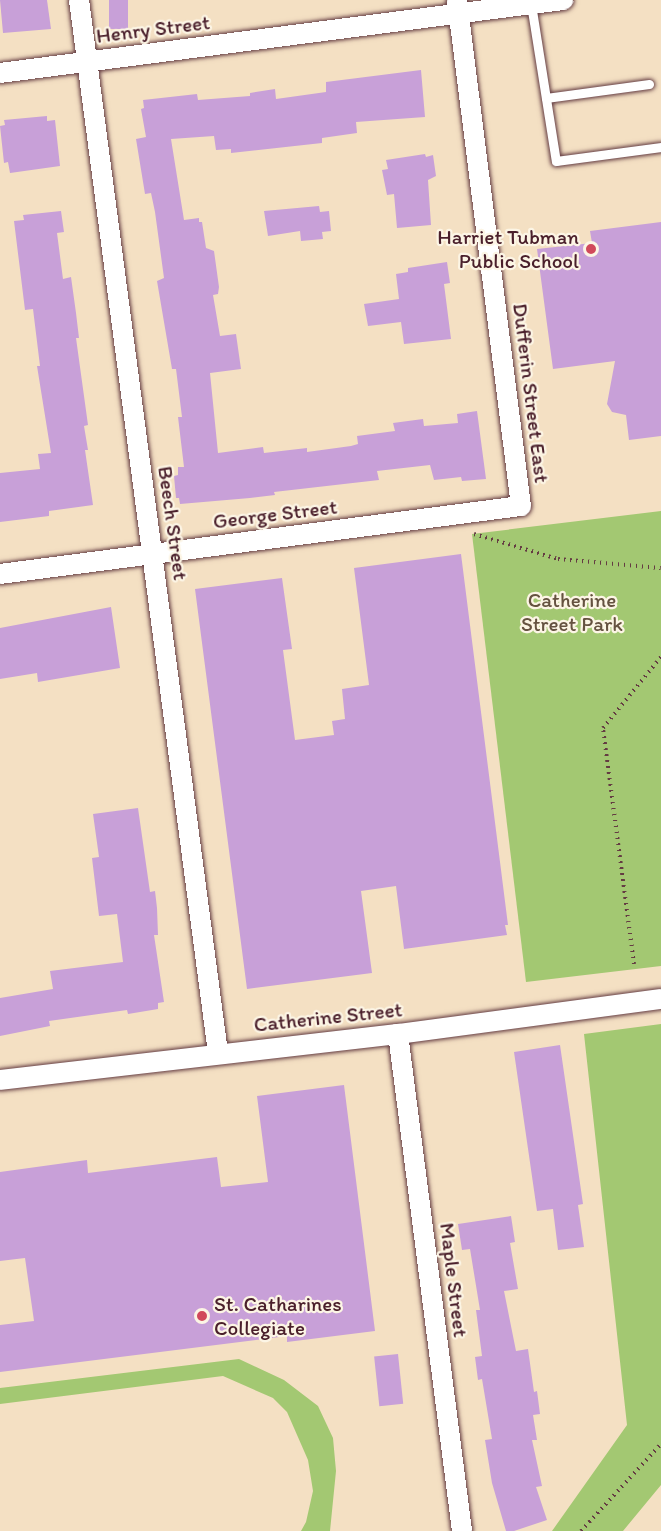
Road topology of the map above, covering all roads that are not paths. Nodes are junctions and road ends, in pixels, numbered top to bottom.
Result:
1 (79, 0) edge
2 (563, 0) edge
3 (531, 4) junction
4 (458, 6) edge
5 (86, 62) junction
6 (0, 73) edge
7 (649, 84) dead end
8 (546, 98) junction
9 (661, 147) edge
10 (521, 506) joint
11 (153, 554) junction
12 (0, 574) edge
13 (661, 999) edge
14 (398, 1034) junction
15 (218, 1053) junction
16 (0, 1080) edge
17 (462, 1531) edge

1 - 5 street, Beech Street
2 - 3 street, Henry Street
3 - 4 street, Henry Street
3 - 8 lane
4 - 5 street, Henry Street
4 - 10 street, Dufferin Street East
5 - 6 street, Henry Street
5 - 11 street, Beech Street
7 - 8 lane
8 - 9 lane
10 - 11 street, George Street
11 - 12 street, George Street
11 - 15 street, Beech Street
13 - 14 street, Catherine Street
14 - 15 street, Catherine Street
14 - 17 street, Maple Street
15 - 16 street, Catherine Street

